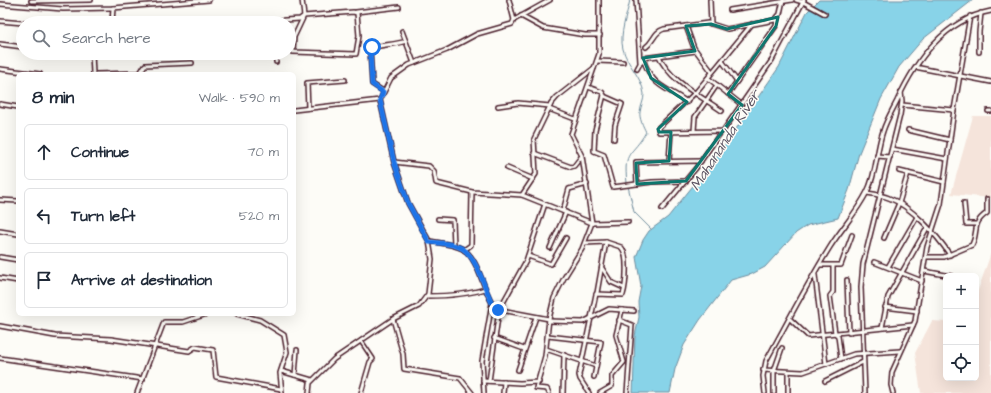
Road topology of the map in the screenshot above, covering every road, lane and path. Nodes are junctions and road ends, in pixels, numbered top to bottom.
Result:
1 (91, 0) edge
2 (201, 0) edge
3 (209, 0) edge
4 (302, 0) edge
5 (509, 0) edge
6 (550, 0) edge
7 (599, 0) edge
8 (636, 0) edge
9 (710, 0) edge
10 (792, 0) edge
11 (796, 0) edge
12 (31, 1) edge
13 (41, 1) junction
14 (782, 1) edge
15 (804, 1) edge
16 (0, 4) edge
17 (31, 7) junction
18 (399, 7) dead end
19 (41, 8) junction
20 (113, 8) junction
21 (730, 10) dead end
22 (991, 11) edge
23 (356, 12) junction
24 (982, 13) junction
25 (824, 14) dead end
26 (112, 16) edge
27 (521, 16) junction
28 (970, 16) junction
29 (304, 17) junction
30 (778, 17) junction
31 (296, 19) edge
32 (514, 20) junction
33 (0, 21) edge
34 (16, 22) edge
35 (711, 24) junction
36 (752, 24) junction
37 (686, 26) junction
38 (402, 31) dead end
39 (296, 33) edge
40 (600, 35) junction
41 (406, 41) junction
42 (0, 44) edge
43 (16, 46) edge
44 (646, 47) dead end
45 (696, 51) junction
46 (296, 52) edge
47 (979, 52) dead end
48 (659, 56) junction
49 (643, 58) junction
50 (92, 60) edge
51 (597, 61) junction
52 (722, 61) junction
53 (414, 62) junction
54 (623, 62) dead end
55 (640, 62) junction
56 (192, 63) dead end
57 (915, 66) junction
58 (594, 68) junction
59 (0, 69) edge
60 (637, 69) dead end
61 (24, 72) edge
62 (93, 72) edge
63 (141, 72) edge
64 (712, 72) junction
65 (960, 77) junction
66 (708, 78) junction
67 (345, 80) dead end
68 (737, 81) junction
69 (991, 82) edge
70 (717, 85) junction
71 (588, 87) junction
72 (383, 92) junction
73 (696, 92) junction
74 (901, 92) junction
75 (728, 94) junction
76 (604, 96) junction
77 (380, 100) junction
78 (708, 101) junction
79 (687, 102) junction
80 (0, 104) edge
81 (742, 105) junction
82 (498, 106) dead end
83 (902, 106) junction
84 (16, 107) edge
85 (549, 107) junction
86 (308, 108) junction
87 (296, 110) edge
88 (954, 110) junction
89 (722, 112) dead end
90 (575, 119) junction
91 (908, 130) dead end
92 (694, 131) junction
93 (670, 132) junction
94 (721, 132) junction
95 (614, 139) dead end
96 (950, 140) junction
97 (892, 149) junction
98 (534, 153) junction
99 (582, 156) junction
100 (877, 156) junction
101 (890, 157) junction
102 (947, 159) junction
103 (669, 161) junction
104 (701, 161) junction
105 (394, 162) junction
106 (507, 168) dead end
107 (899, 171) dead end
108 (908, 173) junction
109 (534, 179) junction
110 (686, 181) junction
111 (944, 182) junction
112 (587, 184) junction
113 (637, 184) junction
114 (472, 192) junction
115 (867, 193) junction
116 (522, 195) junction
117 (881, 196) junction
118 (987, 199) dead end
119 (0, 200) edge
120 (16, 201) edge
121 (899, 203) junction
122 (964, 203) dead end
123 (545, 204) junction
124 (662, 209) dead end
125 (564, 211) junction
126 (917, 217) junction
127 (438, 219) dead end
128 (628, 222) dead end
129 (592, 224) junction
130 (976, 224) junction
131 (927, 228) junction
132 (0, 231) edge
133 (932, 232) junction
134 (16, 234) edge
135 (852, 235) dead end
136 (566, 238) dead end
137 (884, 238) dead end
138 (429, 242) junction
139 (606, 242) junction
140 (585, 243) junction
141 (454, 246) junction
142 (550, 248) dead end
143 (464, 250) junction
144 (950, 255) junction
145 (528, 256) junction
146 (0, 257) edge
147 (926, 257) junction
148 (16, 260) edge
149 (874, 262) dead end
150 (820, 265) junction
151 (833, 266) junction
152 (888, 267) junction
153 (602, 268) junction
154 (924, 270) junction
155 (901, 272) junction
156 (943, 274) edge
157 (815, 275) junction
158 (0, 278) edge
159 (847, 280) dead end
160 (16, 281) edge
161 (922, 281) junction
162 (624, 288) junction
163 (485, 289) junction
164 (597, 293) junction
165 (427, 296) junction
166 (492, 303) junction
167 (885, 307) junction
168 (498, 310) junction
169 (622, 310) junction
170 (634, 311) dead end
171 (917, 311) junction
172 (201, 316) edge
173 (246, 316) edge
174 (536, 317) junction
175 (590, 318) junction
176 (393, 319) junction
177 (790, 319) junction
178 (549, 320) junction
179 (619, 320) junction
180 (913, 325) junction
181 (0, 326) edge
182 (882, 328) junction
183 (863, 330) junction
184 (835, 333) junction
185 (849, 333) junction
186 (822, 334) junction
187 (548, 336) junction
188 (494, 338) junction
189 (587, 340) junction
190 (361, 341) junction
191 (156, 346) junction
192 (782, 348) dead end
193 (524, 349) junction
194 (546, 349) junction
195 (297, 350) dead end
196 (900, 351) junction
197 (864, 354) junction
198 (564, 355) junction
199 (0, 358) edge
200 (841, 359) junction
201 (582, 362) junction
202 (863, 362) junction
203 (826, 364) junction
204 (596, 366) junction
205 (518, 370) dead end
206 (763, 370) junction
207 (281, 371) junction
208 (774, 371) junction
209 (788, 372) junction
210 (295, 375) junction
211 (594, 377) dead end
212 (143, 379) junction
213 (312, 380) junction
214 (483, 381) junction
215 (489, 381) junction
216 (825, 381) dead end
217 (504, 382) junction
218 (539, 382) junction
219 (536, 389) junction
220 (281, 391) edge
221 (588, 392) edge
222 (137, 393) edge
223 (309, 393) edge
224 (361, 393) edge
225 (472, 393) edge
226 (484, 393) edge
227 (503, 393) edge
228 (535, 393) edge
229 (549, 393) edge
230 (563, 393) edge
231 (584, 393) edge
232 (600, 393) edge
233 (627, 393) edge
234 (765, 393) edge
235 (774, 393) edge
236 (788, 393) edge
237 (865, 393) edge
238 (893, 393) edge

1 - 13 street
2 - 3 street
2 - 20 street
4 - 29 street
5 - 32 street
6 - 27 street
7 - 40 street
8 - 55 street
9 - 35 street
10 - 14 street
11 - 15 street
12 - 13 street
12 - 17 street
13 - 19 street
14 - 21 street
14 - 30 street
15 - 25 street
15 - 81 street
16 - 17 street
17 - 19 street
18 - 23 street
19 - 20 street
20 - 26 street
22 - 24 street
23 - 29 street
23 - 46 street
24 - 28 street
24 - 47 street
27 - 32 street
27 - 40 street
28 - 57 street
28 - 65 street
29 - 31 street
29 - 39 street
30 - 36 street
30 - 68 street
32 - 53 street
33 - 34 street
35 - 36 street
35 - 37 street
36 - 52 street
37 - 44 street
37 - 45 street
38 - 41 street
40 - 51 street
41 - 53 street
41 - 72 street
42 - 43 street
45 - 48 street
45 - 64 street
48 - 49 street
48 - 73 street
49 - 55 street
49 - 79 street
50 - 62 street
51 - 54 street
51 - 58 street
52 - 64 street
52 - 68 street
53 - 72 street
55 - 60 street
56 - 63 street
57 - 65 street
57 - 74 street
58 - 71 street
58 - 85 street
59 - 61 street
64 - 66 street
65 - 69 street
65 - 88 street
66 - 70 street
66 - 73 street
67 - 86 street
68 - 75 street
70 - 75 street
70 - 78 street
71 - 76 street
71 - 90 street
72 - 77 street
73 - 78 street
73 - 79 street
74 - 83 street
74 - 100 street
75 - 81 street
76 - 95 street
76 - 113 street
77 - 86 street
77 - 105 street
78 - 89 street
78 - 92 street
79 - 93 street
80 - 84 street
81 - 94 street
82 - 85 street
83 - 88 street
83 - 97 street
85 - 90 street
85 - 98 street
86 - 87 street
88 - 96 street
90 - 99 street
91 - 96 street
92 - 93 street
92 - 94 street
93 - 103 street
94 - 104 street
96 - 102 street
97 - 101 street
97 - 102 street
98 - 99 street
98 - 109 street
99 - 112 street
100 - 101 street
100 - 115 street
101 - 117 street
102 - 111 street
103 - 104 street
103 - 113 street
104 - 110 street
105 - 114 street
105 - 138 street
106 - 109 street
107 - 108 street
108 - 111 street
108 - 121 street
109 - 116 street
110 - 113 street
110 - 124 street
111 - 133 street
112 - 125 street
112 - 129 street
114 - 116 street
114 - 143 street
115 - 117 street
115 - 150 street
116 - 123 street
117 - 121 street
117 - 183 street
118 - 130 street
119 - 120 street
121 - 126 street
121 - 137 street
122 - 130 street
123 - 125 street
123 - 145 street
125 - 129 street
125 - 142 street
126 - 131 street
126 - 152 street
127 - 141 street
128 - 129 street
129 - 140 street
130 - 144 street
131 - 133 street
131 - 155 street
132 - 134 street
133 - 144 street
133 - 147 street
135 - 151 street
136 - 145 street
138 - 141 street
138 - 165 street
139 - 140 street
139 - 153 street
139 - 162 street
140 - 178 street
141 - 143 street
143 - 163 street
144 - 147 street
145 - 168 street
146 - 148 street
147 - 154 street
149 - 152 street
150 - 151 street
150 - 157 street
151 - 184 street
152 - 155 street
153 - 162 street
153 - 164 street
154 - 156 street
154 - 161 street
155 - 161 street
155 - 167 street
157 - 177 street
157 - 186 street
158 - 160 street
159 - 185 street
161 - 171 street
162 - 164 street
163 - 165 street
163 - 166 street
164 - 175 street
165 - 176 street
166 - 168 street
166 - 214 street
167 - 171 street
167 - 182 street
168 - 174 street
168 - 188 street
169 - 170 street
169 - 175 street
169 - 179 street
171 - 180 street
172 - 191 street
173 - 207 street
174 - 178 street
174 - 193 street
175 - 178 street
175 - 189 street
176 - 190 street
176 - 225 street
177 - 186 street
177 - 206 street
178 - 187 street
179 - 232 street
179 - 233 street
180 - 182 street
180 - 196 street
181 - 191 street
182 - 183 street
183 - 185 street
183 - 197 street
184 - 185 street
184 - 186 street
184 - 200 street
186 - 203 street
187 - 189 street
187 - 194 street
188 - 193 street
188 - 215 street
189 - 201 street
189 - 204 street
190 - 213 street
190 - 224 street
191 - 212 street
191 - 220 street
192 - 208 street
193 - 205 street
194 - 198 street
194 - 218 street
195 - 210 street
196 - 197 street
196 - 238 street
197 - 200 street
197 - 202 street
198 - 201 street
198 - 230 street
199 - 212 street
200 - 203 street
201 - 204 street
201 - 221 street
202 - 216 street
202 - 237 street
203 - 209 street
204 - 211 street
206 - 208 street
206 - 234 street
207 - 210 street
207 - 220 street
208 - 209 street
208 - 235 street
209 - 236 street
210 - 213 street
212 - 222 street
213 - 223 street
214 - 215 street
214 - 226 street
215 - 217 street
217 - 218 street
217 - 227 street
218 - 219 street
219 - 228 street
219 - 229 street
221 - 231 street

